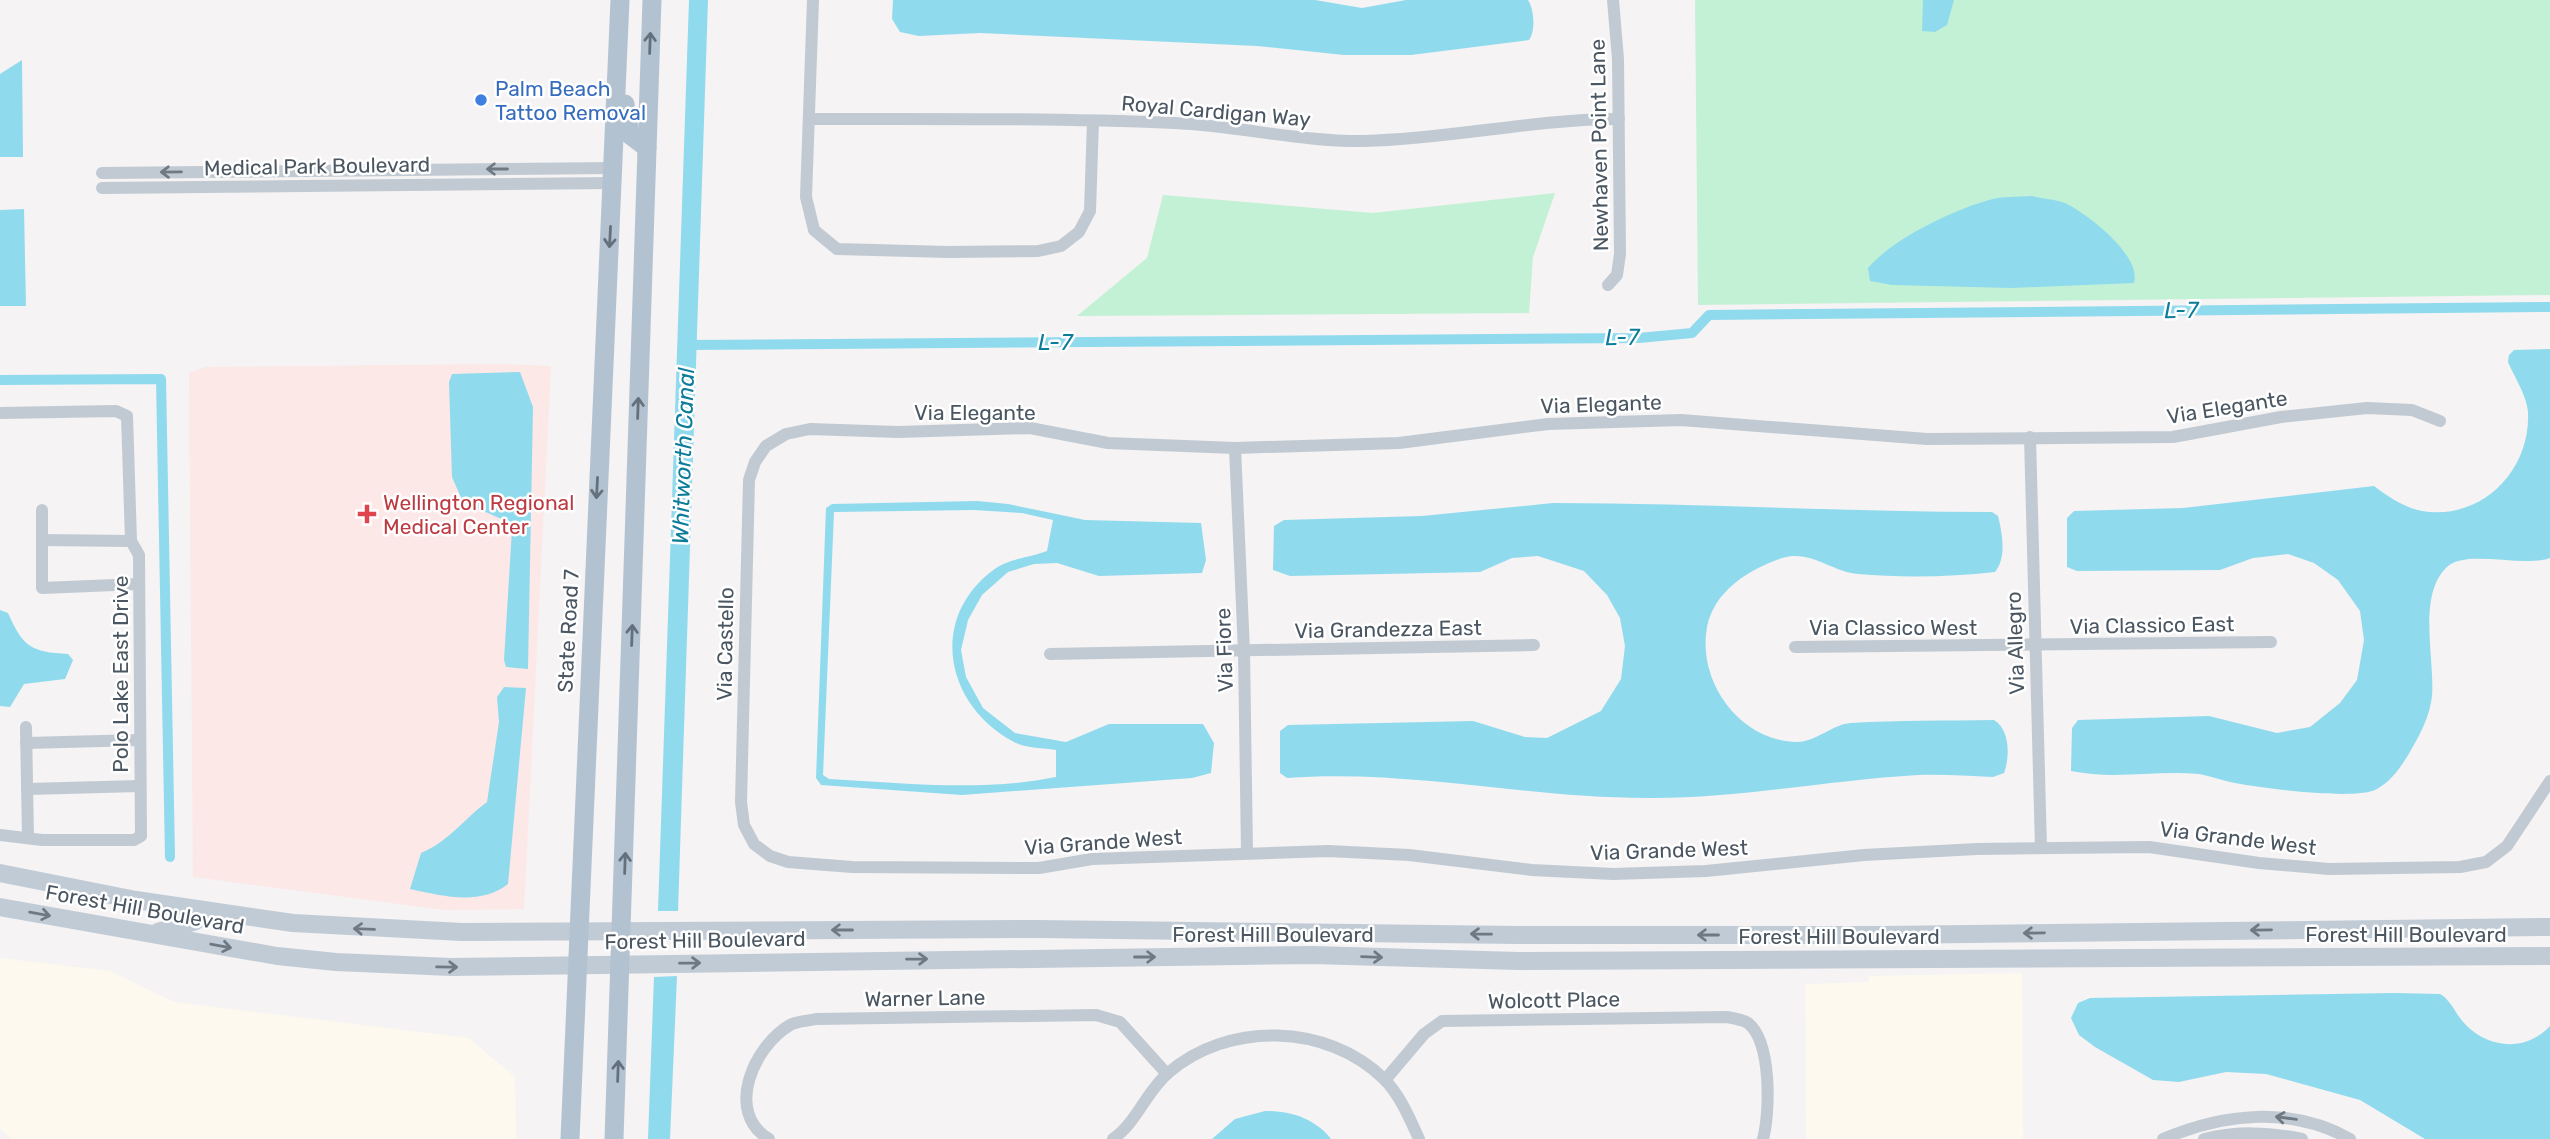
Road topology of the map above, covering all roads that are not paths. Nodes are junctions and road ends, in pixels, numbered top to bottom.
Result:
1 (620, 0) edge
2 (652, 0) edge
3 (813, 0) edge
4 (1613, 0) edge
5 (618, 30) junction
6 (809, 119) junction
7 (1619, 119) junction
8 (1093, 121) junction
9 (647, 148) junction
10 (533, 169) junction
11 (102, 173) dead end
12 (614, 176) junction
13 (534, 183) junction
14 (102, 188) dead end
15 (643, 258) junction
16 (1608, 285) dead end
17 (0, 413) edge
18 (2440, 421) dead end
19 (2030, 437) junction
20 (766, 446) joint
21 (1235, 448) junction
22 (42, 509) dead end
23 (42, 540) junction
24 (131, 541) junction
25 (139, 584) junction
26 (2271, 642) dead end
27 (1534, 645) dead end
28 (2034, 646) junction
29 (1795, 647) dead end
30 (1244, 651) junction
31 (1050, 654) dead end
32 (26, 727) dead end
33 (140, 740) junction
34 (26, 743) junction
35 (2550, 781) edge
36 (141, 786) junction
37 (27, 789) junction
38 (0, 835) edge
39 (28, 838) junction
40 (754, 844) joint
41 (2041, 848) junction
42 (1247, 852) junction
43 (0, 873) edge
44 (0, 907) edge
45 (204, 911) junction
46 (2550, 927) edge
47 (579, 930) junction
48 (622, 931) junction
49 (154, 933) junction
50 (2550, 956) edge
51 (621, 964) junction
52 (577, 966) junction
53 (1167, 1074) junction
54 (1385, 1080) junction
55 (765, 1137) edge
56 (570, 1139) edge
57 (614, 1139) edge
58 (1113, 1139) edge
59 (1419, 1139) edge
60 (1763, 1139) edge
61 (2163, 1139) edge
62 (2204, 1139) edge
63 (2302, 1139) edge
64 (2350, 1139) edge

1 - 5 main road, State Road 7
9 -> 2 main road
3 - 6 street
4 - 7 street, Newhaven Point Lane
5 - 9 main road
5 - 12 main road, State Road 7
6 - 8 street, Royal Cardigan Way
6 - 8 street
7 - 8 street, Royal Cardigan Way
7 - 16 street, Newhaven Point Lane
9 - 15 main road
10 -> 11 street, Medical Park Boulevard
10 - 12 street, Medical Park Boulevard
10 - 13 street
12 - 13 street, Medical Park Boulevard
12 - 15 main road
12 -> 47 main road, State Road 7
13 - 14 street, Medical Park Boulevard
48 -> 15 main road
17 - 24 street, Polo Lake East Drive
18 - 19 street, Via Elegante
19 - 21 street, Via Elegante
19 - 28 street, Via Allegro
20 - 21 street, Via Elegante
20 - 40 street, Via Castello
21 - 30 street, Via Fiore
22 - 23 street
23 - 24 street
23 - 25 street
24 - 25 street, Polo Lake East Drive
25 - 33 street, Polo Lake East Drive
26 - 28 street, Via Classico East
27 - 30 street, Via Grandezza East
28 - 29 street, Via Classico West
28 - 41 street, Via Allegro
30 - 31 street, Via Grandezza East
30 - 42 street, Via Fiore
32 - 34 street
33 - 34 street
33 - 36 street, Polo Lake East Drive
34 - 37 street
35 - 41 street, Via Grande West
36 - 37 street
36 - 39 street, Polo Lake East Drive
37 - 39 street
38 - 39 street, Polo Lake East Drive
40 - 42 street, Via Grande West
41 - 42 street, Via Grande West
43 - 45 main road, Forest Hill Boulevard
44 -> 49 main road, Forest Hill Boulevard
47 -> 45 main road, Forest Hill Boulevard
45 - 49 main road
46 -> 48 main road, Forest Hill Boulevard
47 - 48 main road, Forest Hill Boulevard
47 - 52 main road, State Road 7
48 - 51 main road
49 -> 52 main road, Forest Hill Boulevard
51 -> 50 main road, Forest Hill Boulevard
51 - 52 main road, Forest Hill Boulevard
57 -> 51 main road
52 - 56 main road, State Road 7
53 - 54 street
53 - 55 street, Warner Lane
53 - 58 street
54 - 59 street
54 - 60 street, Wolcott Place
64 -> 61 street
62 - 63 street

